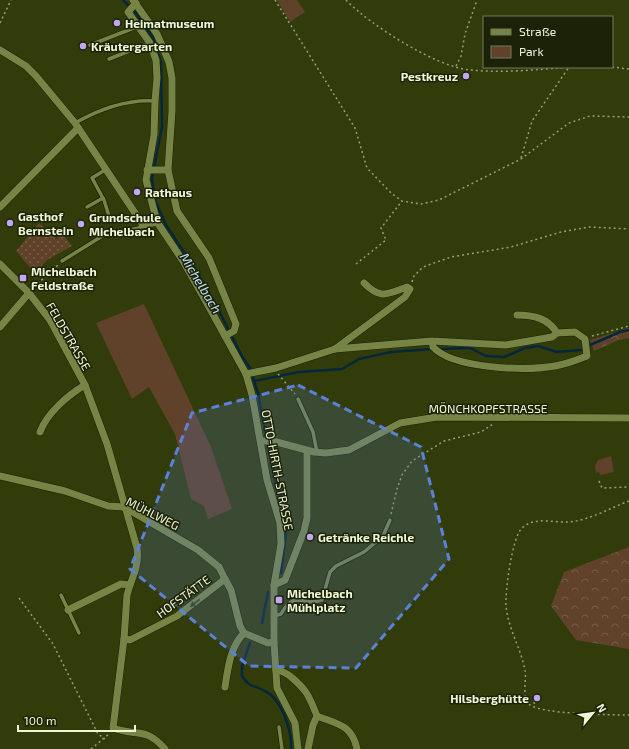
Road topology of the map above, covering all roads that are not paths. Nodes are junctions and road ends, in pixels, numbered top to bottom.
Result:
1 (133, 5) edge
2 (139, 26) junction
3 (150, 43) junction
4 (90, 45) dead end
5 (0, 50) edge
6 (109, 59) dead end
7 (155, 102) junction
8 (77, 125) junction
9 (105, 170) junction
10 (152, 170) junction
11 (168, 170) junction
12 (103, 198) junction
13 (0, 207) edge
14 (87, 207) dead end
15 (109, 216) dead end
16 (157, 222) junction
17 (143, 225) junction
18 (62, 261) road end
19 (0, 264) edge
20 (364, 283) dead end
21 (30, 293) junction
22 (517, 315) dead end
23 (0, 327) edge
24 (556, 333) junction
25 (229, 334) junction
26 (434, 346) junction
27 (335, 349) junction
28 (249, 373) junction
29 (85, 385) junction
30 (298, 399) dead end
31 (629, 418) edge
32 (40, 432) dead end
33 (263, 441) junction
34 (307, 451) junction
35 (317, 453) junction
36 (0, 476) edge
37 (124, 507) junction
38 (390, 520) road end
39 (225, 578) junction
40 (130, 585) junction
41 (274, 585) junction
42 (61, 595) dead end
43 (68, 610) junction
44 (274, 616) junction
45 (79, 633) dead end
46 (244, 633) junction
47 (124, 639) junction
48 (274, 642) junction
49 (276, 670) junction
50 (225, 687) dead end
51 (317, 716) junction
52 (279, 727) dead end
53 (165, 749) edge
54 (282, 749) edge
55 (298, 749) edge
56 (308, 749) edge
57 (357, 749) edge

1 - 2 street, OTTO-HIRTH-STRASSE
1 - 11 street
2 - 3 street, OTTO-HIRTH-STRASSE
2 - 4 lane
3 - 6 lane
3 - 7 street, OTTO-HIRTH-STRASSE
5 - 8 street
7 - 8 lane
7 - 10 street, OTTO-HIRTH-STRASSE
8 - 9 street
8 - 13 street
9 - 12 lane
9 - 17 street
10 - 11 street
10 - 16 street, OTTO-HIRTH-STRASSE
11 - 25 street
12 - 14 lane
12 - 15 lane
16 - 17 street
16 - 25 street, OTTO-HIRTH-STRASSE
17 - 18 lane
19 - 21 street, FELDSTRASSE
20 - 27 street
21 - 23 street
21 - 29 street, FELDSTRASSE
22 - 24 street
24 - 26 street
24 - 26 street
25 - 28 street, OTTO-HIRTH-STRASSE
26 - 27 street
27 - 28 street
28 - 33 street, OTTO-HIRTH-STRASSE
29 - 32 street, FELDSTRASSE
29 - 37 street, FELDSTRASSE
30 - 35 lane
31 - 35 street, MÖNCHKOPFSTRASSE
33 - 34 street, MÖNCHKOPFSTRASSE
33 - 41 street, OTTO-HIRTH-STRASSE
34 - 35 street, MÖNCHKOPFSTRASSE
34 - 41 street
36 - 37 street, MÜHLWEG
37 - 39 street, MÜHLWEG
37 - 40 street, FELDSTRASSE
38 - 44 lane
39 - 46 street, MÜHLWEG
39 -> 47 street, HOFSTÄTTE
40 - 43 street
40 - 47 street, FELDSTRASSE
41 - 44 street, OTTO-HIRTH-STRASSE
42 - 43 lane
43 - 45 lane
44 - 48 street, OTTO-HIRTH-STRASSE
46 - 48 street
46 - 50 street
47 - 53 street
48 - 49 street, OTTO-HIRTH-STRASSE
49 - 51 street
49 - 55 street, OTTO-HIRTH-STRASSE
51 - 56 street
51 - 57 street
52 - 54 lane

